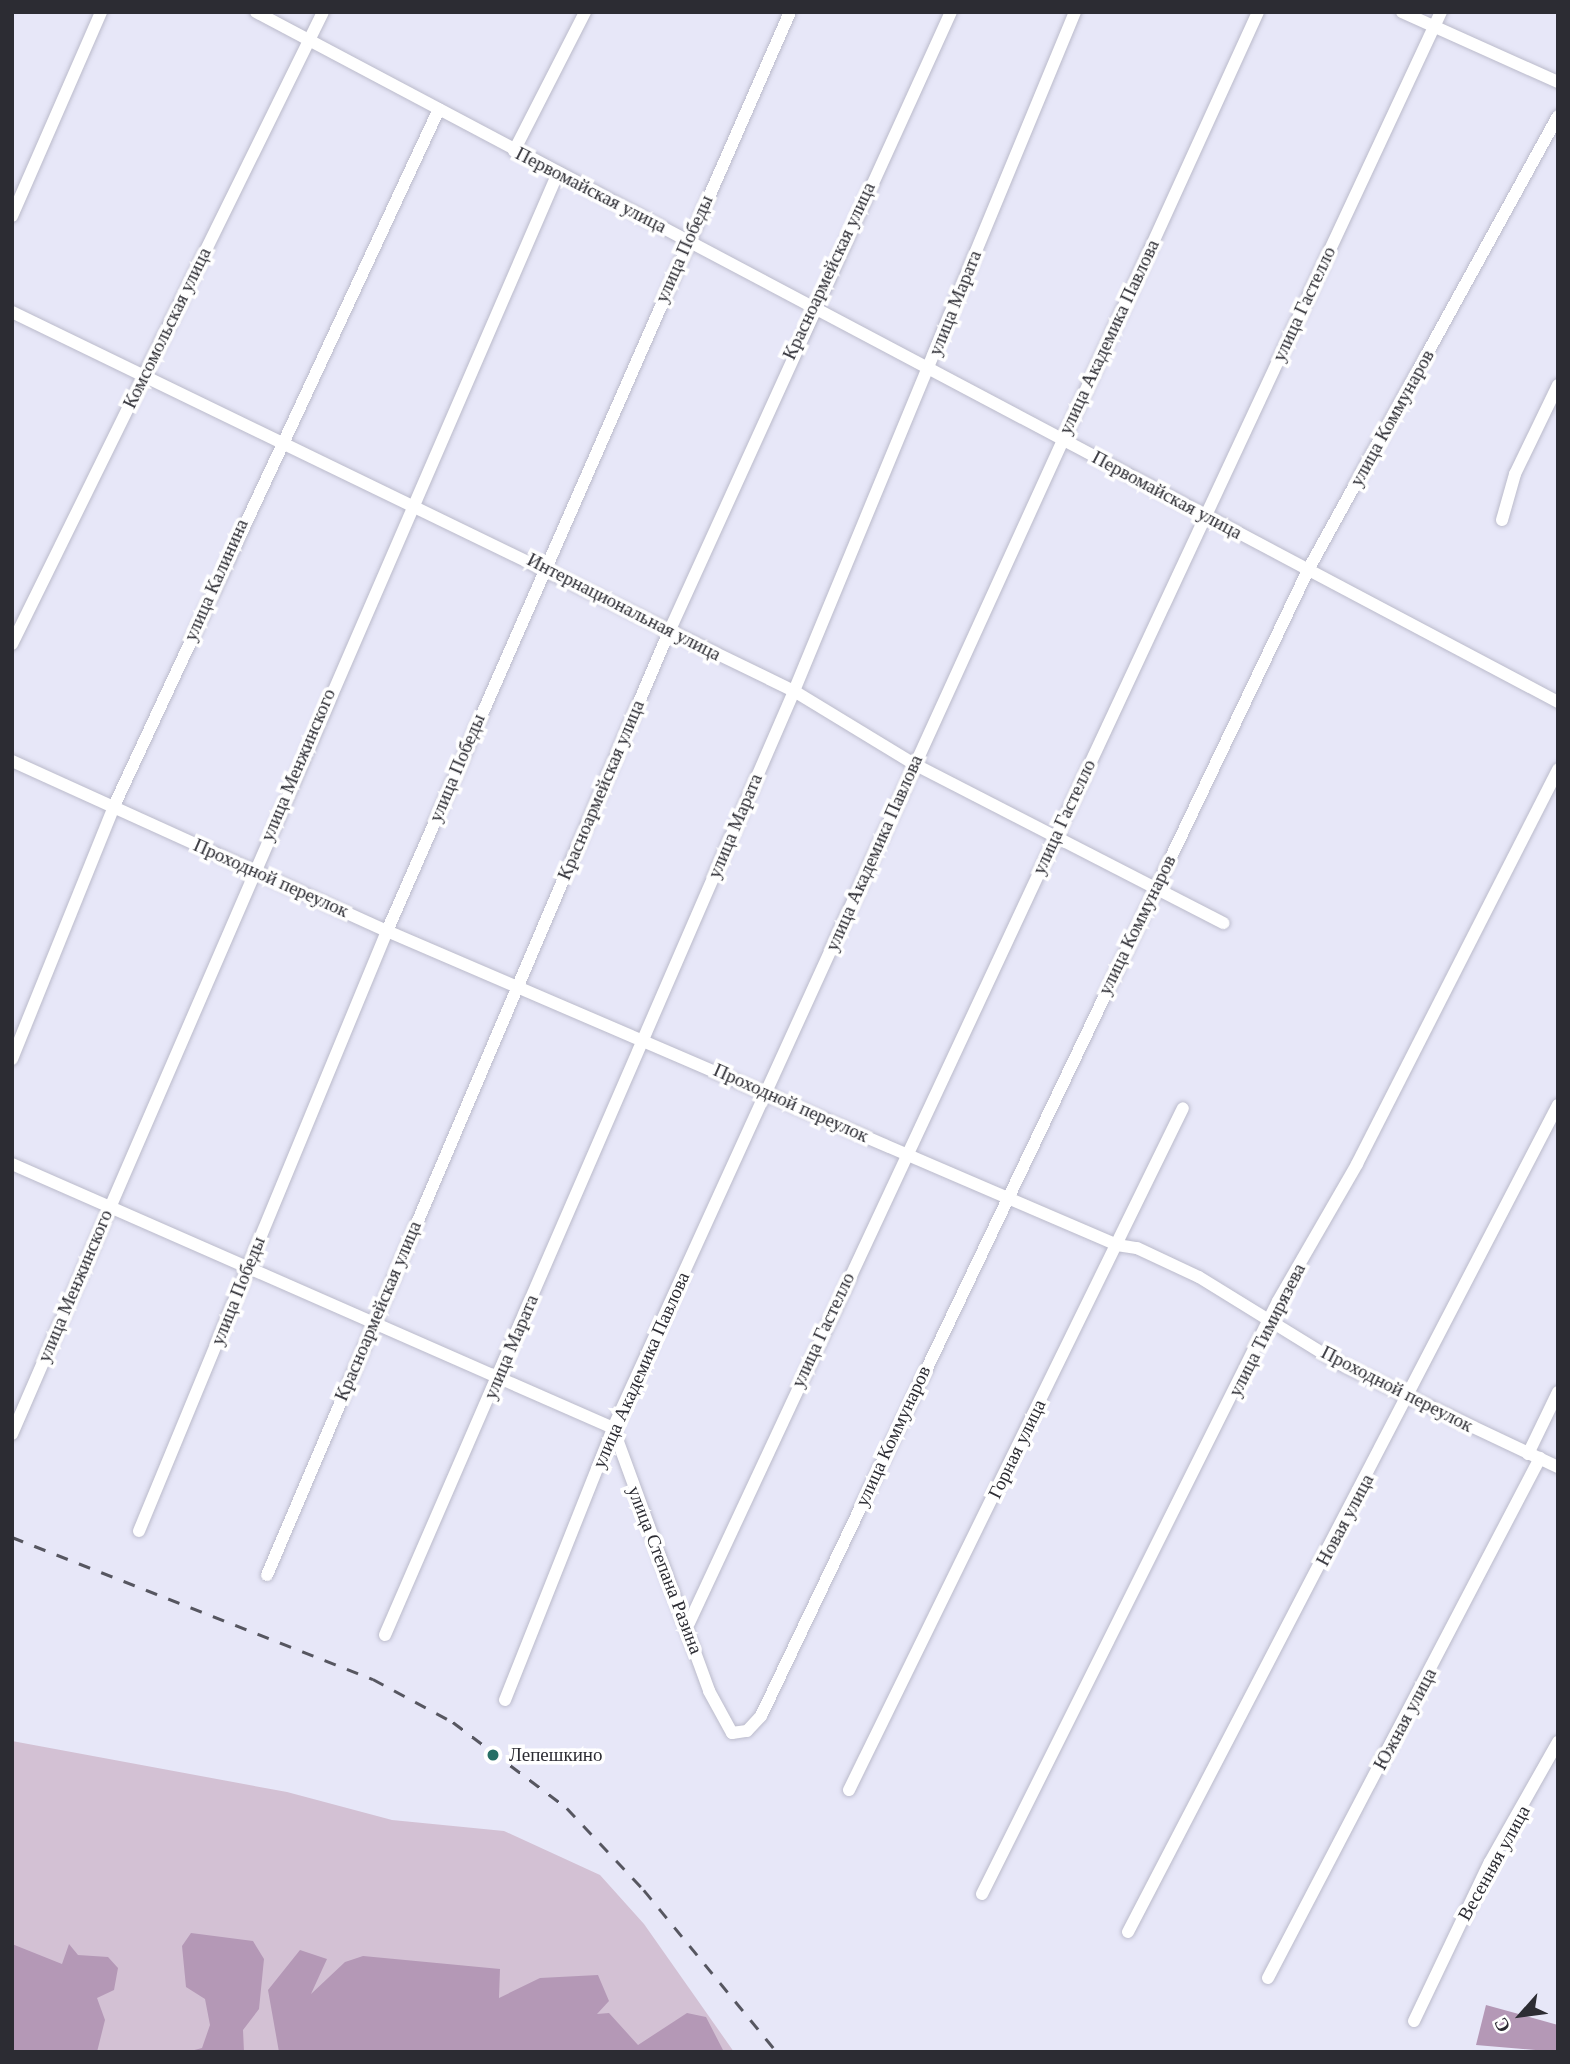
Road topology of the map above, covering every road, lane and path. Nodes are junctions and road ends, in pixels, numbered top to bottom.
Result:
1 (101, 12) edge
2 (256, 12) edge
3 (323, 12) edge
4 (586, 12) edge
5 (790, 12) edge
6 (951, 12) edge
7 (1075, 12) edge
8 (1258, 12) edge
9 (1402, 12) edge
10 (1441, 12) edge
11 (1434, 27) junction
12 (309, 41) junction
13 (1558, 82) edge
14 (439, 109) junction
15 (1558, 116) edge
16 (514, 151) junction
17 (557, 175) junction
18 (12, 216) edge
19 (688, 239) junction
20 (812, 307) junction
21 (12, 312) edge
22 (928, 368) junction
23 (143, 377) junction
24 (1558, 384) edge
25 (1062, 439) junction
26 (279, 441) junction
27 (410, 505) junction
28 (1205, 515) junction
29 (1502, 520) dead end
30 (544, 565) junction
31 (1308, 570) junction
32 (668, 634) junction
33 (12, 644) edge
34 (794, 691) junction
35 (1558, 702) edge
36 (12, 761) edge
37 (914, 764) junction
38 (1558, 769) edge
39 (114, 807) junction
40 (1054, 839) junction
41 (253, 871) junction
42 (1154, 888) junction
43 (1224, 923) dead end
44 (387, 931) junction
45 (518, 984) junction
46 (644, 1038) junction
47 (12, 1059) edge
48 (766, 1092) junction
49 (1558, 1105) edge
50 (1183, 1108) dead end
51 (905, 1152) junction
52 (12, 1164) edge
53 (1005, 1198) junction
54 (109, 1206) junction
55 (1117, 1245) junction
56 (249, 1264) junction
57 (374, 1318) junction
58 (1273, 1321) junction
59 (500, 1373) junction
60 (1558, 1392) edge
61 (1410, 1396) junction
62 (613, 1427) junction
63 (12, 1434) edge
64 (1534, 1456) junction
65 (1558, 1467) edge
66 (139, 1531) dead end
67 (267, 1575) dead end
68 (689, 1623) junction
69 (385, 1635) dead end
70 (505, 1700) dead end
71 (732, 1734) joint
72 (1558, 1742) edge
73 (849, 1790) dead end
74 (982, 1894) dead end
75 (1128, 1932) dead end
76 (1268, 1978) dead end
77 (1414, 2021) dead end

1 - 18 street
2 - 12 street, Первомайская улица
3 - 12 street, Комсомольская улица
4 - 16 street
5 - 19 street, улица Победы
6 - 20 street, Красноармейская улица
7 - 22 street, улица Марата
8 - 25 street, улица Академика Павлова
9 - 11 street
10 - 11 street, улица Гастелло
11 - 13 street
11 - 28 street, улица Гастелло
12 - 14 street, Первомайская улица
12 - 23 street, Комсомольская улица
14 - 16 street, Первомайская улица
14 - 26 street, улица Калинина
15 - 31 street, улица Коммунаров
16 - 17 street, Первомайская улица
17 - 19 street, Первомайская улица
17 - 27 street, улица Менжинского
19 - 20 street, Первомайская улица
19 - 30 street, улица Победы
20 - 22 street, Первомайская улица
20 - 32 street, Красноармейская улица
21 - 23 street, Интернациональная улица
22 - 25 street, Первомайская улица
22 - 34 street, улица Марата
23 - 26 street, Интернациональная улица
23 - 33 street, Комсомольская улица
24 - 29 street
25 - 28 street, Первомайская улица
25 - 37 street, улица Академика Павлова
26 - 27 street, Интернациональная улица
26 - 39 street, улица Калинина
27 - 30 street, Интернациональная улица
27 - 41 street, улица Менжинского
28 - 31 street, Первомайская улица
28 - 40 street, улица Гастелло
30 - 32 street, Интернациональная улица
30 - 44 street, улица Победы
31 - 35 street, Первомайская улица
31 - 42 street, улица Коммунаров
32 - 34 street, Интернациональная улица
32 - 45 street, Красноармейская улица
34 - 37 street, Интернациональная улица
34 - 46 street, улица Марата
36 - 39 street, Проходной переулок
37 - 40 street, Интернациональная улица
37 - 48 street, улица Академика Павлова
38 - 58 street, улица Тимирязева
39 - 41 street, Проходной переулок
39 - 47 street, улица Калинина
40 - 42 street, Интернациональная улица
40 - 51 street, улица Гастелло
41 - 44 street, Проходной переулок
41 - 54 street, улица Менжинского
42 - 43 street, Интернациональная улица
42 - 53 street, улица Коммунаров
44 - 45 street, Проходной переулок
44 - 56 street, улица Победы
45 - 46 street, Проходной переулок
45 - 57 street, Красноармейская улица
46 - 48 street, Проходной переулок
46 - 59 street, улица Марата
48 - 51 street, Проходной переулок
48 - 62 street, улица Академика Павлова
49 - 61 street, Новая улица
50 - 55 street, Горная улица
51 - 53 street, Проходной переулок
51 - 68 street, улица Гастелло
52 - 54 street
53 - 55 street, Проходной переулок
53 - 71 street, улица Коммунаров
54 - 56 street
54 - 63 street, улица Менжинского
55 - 58 street, Проходной переулок
55 - 73 street, Горная улица
56 - 57 street
56 - 66 street, улица Победы
57 - 59 street
57 - 67 street, Красноармейская улица
58 - 61 street, Проходной переулок
58 - 74 street, улица Тимирязева
59 - 62 street
59 - 69 street, улица Марата
60 - 64 street, Южная улица
61 - 64 street, Проходной переулок
61 - 75 street, Новая улица
62 - 68 street, улица Степана Разина
62 - 70 street, улица Академика Павлова
64 - 65 street, Проходной переулок
64 - 76 street, Южная улица
68 - 71 street, улица Степана Разина
72 - 77 street, Весенняя улица

